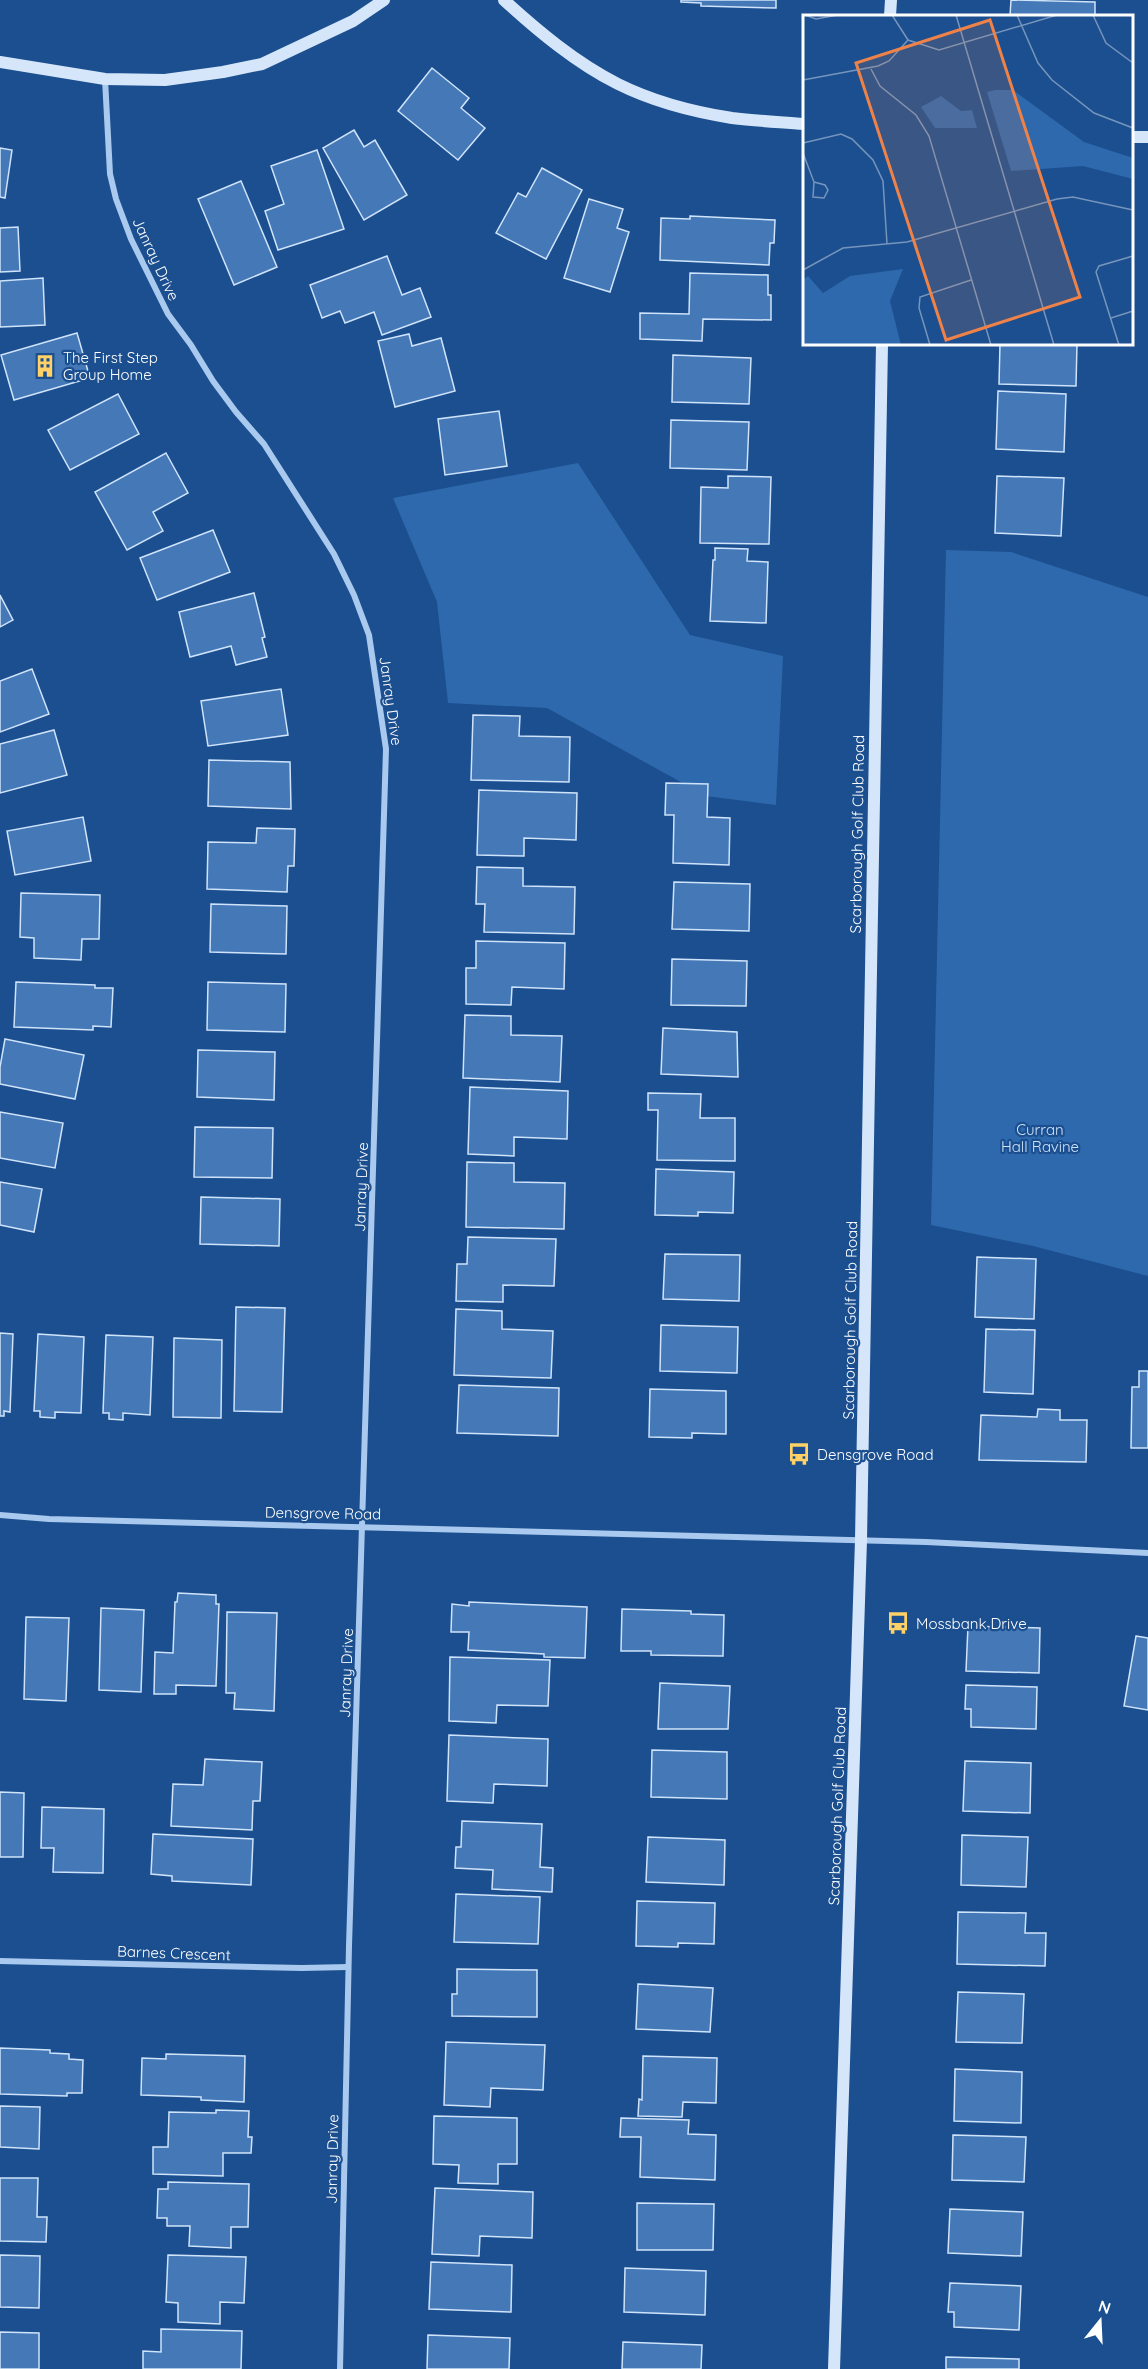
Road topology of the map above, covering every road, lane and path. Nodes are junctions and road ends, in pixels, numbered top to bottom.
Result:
1 (384, 0) edge
2 (504, 0) edge
3 (891, 0) edge
4 (890, 15) edge
5 (0, 62) edge
6 (105, 79) junction
7 (803, 124) edge
8 (1148, 136) edge
9 (1133, 137) edge
10 (882, 345) edge
11 (0, 1515) edge
12 (363, 1526) junction
13 (861, 1540) junction
14 (1148, 1553) edge
15 (0, 1961) edge
16 (348, 1967) junction
17 (340, 2369) edge
18 (834, 2369) edge

1 - 6 street
2 - 7 street
3 - 4 street
5 - 6 street
6 - 12 street, Janray Drive
8 - 9 street
10 - 13 street, Scarborough Golf Club Road
11 - 12 street, Densgrove Road
12 - 13 street, Densgrove Road
12 - 16 street, Janray Drive
13 - 14 street
13 - 18 street, Scarborough Golf Club Road
15 - 16 street, Barnes Crescent
16 - 17 street, Janray Drive

